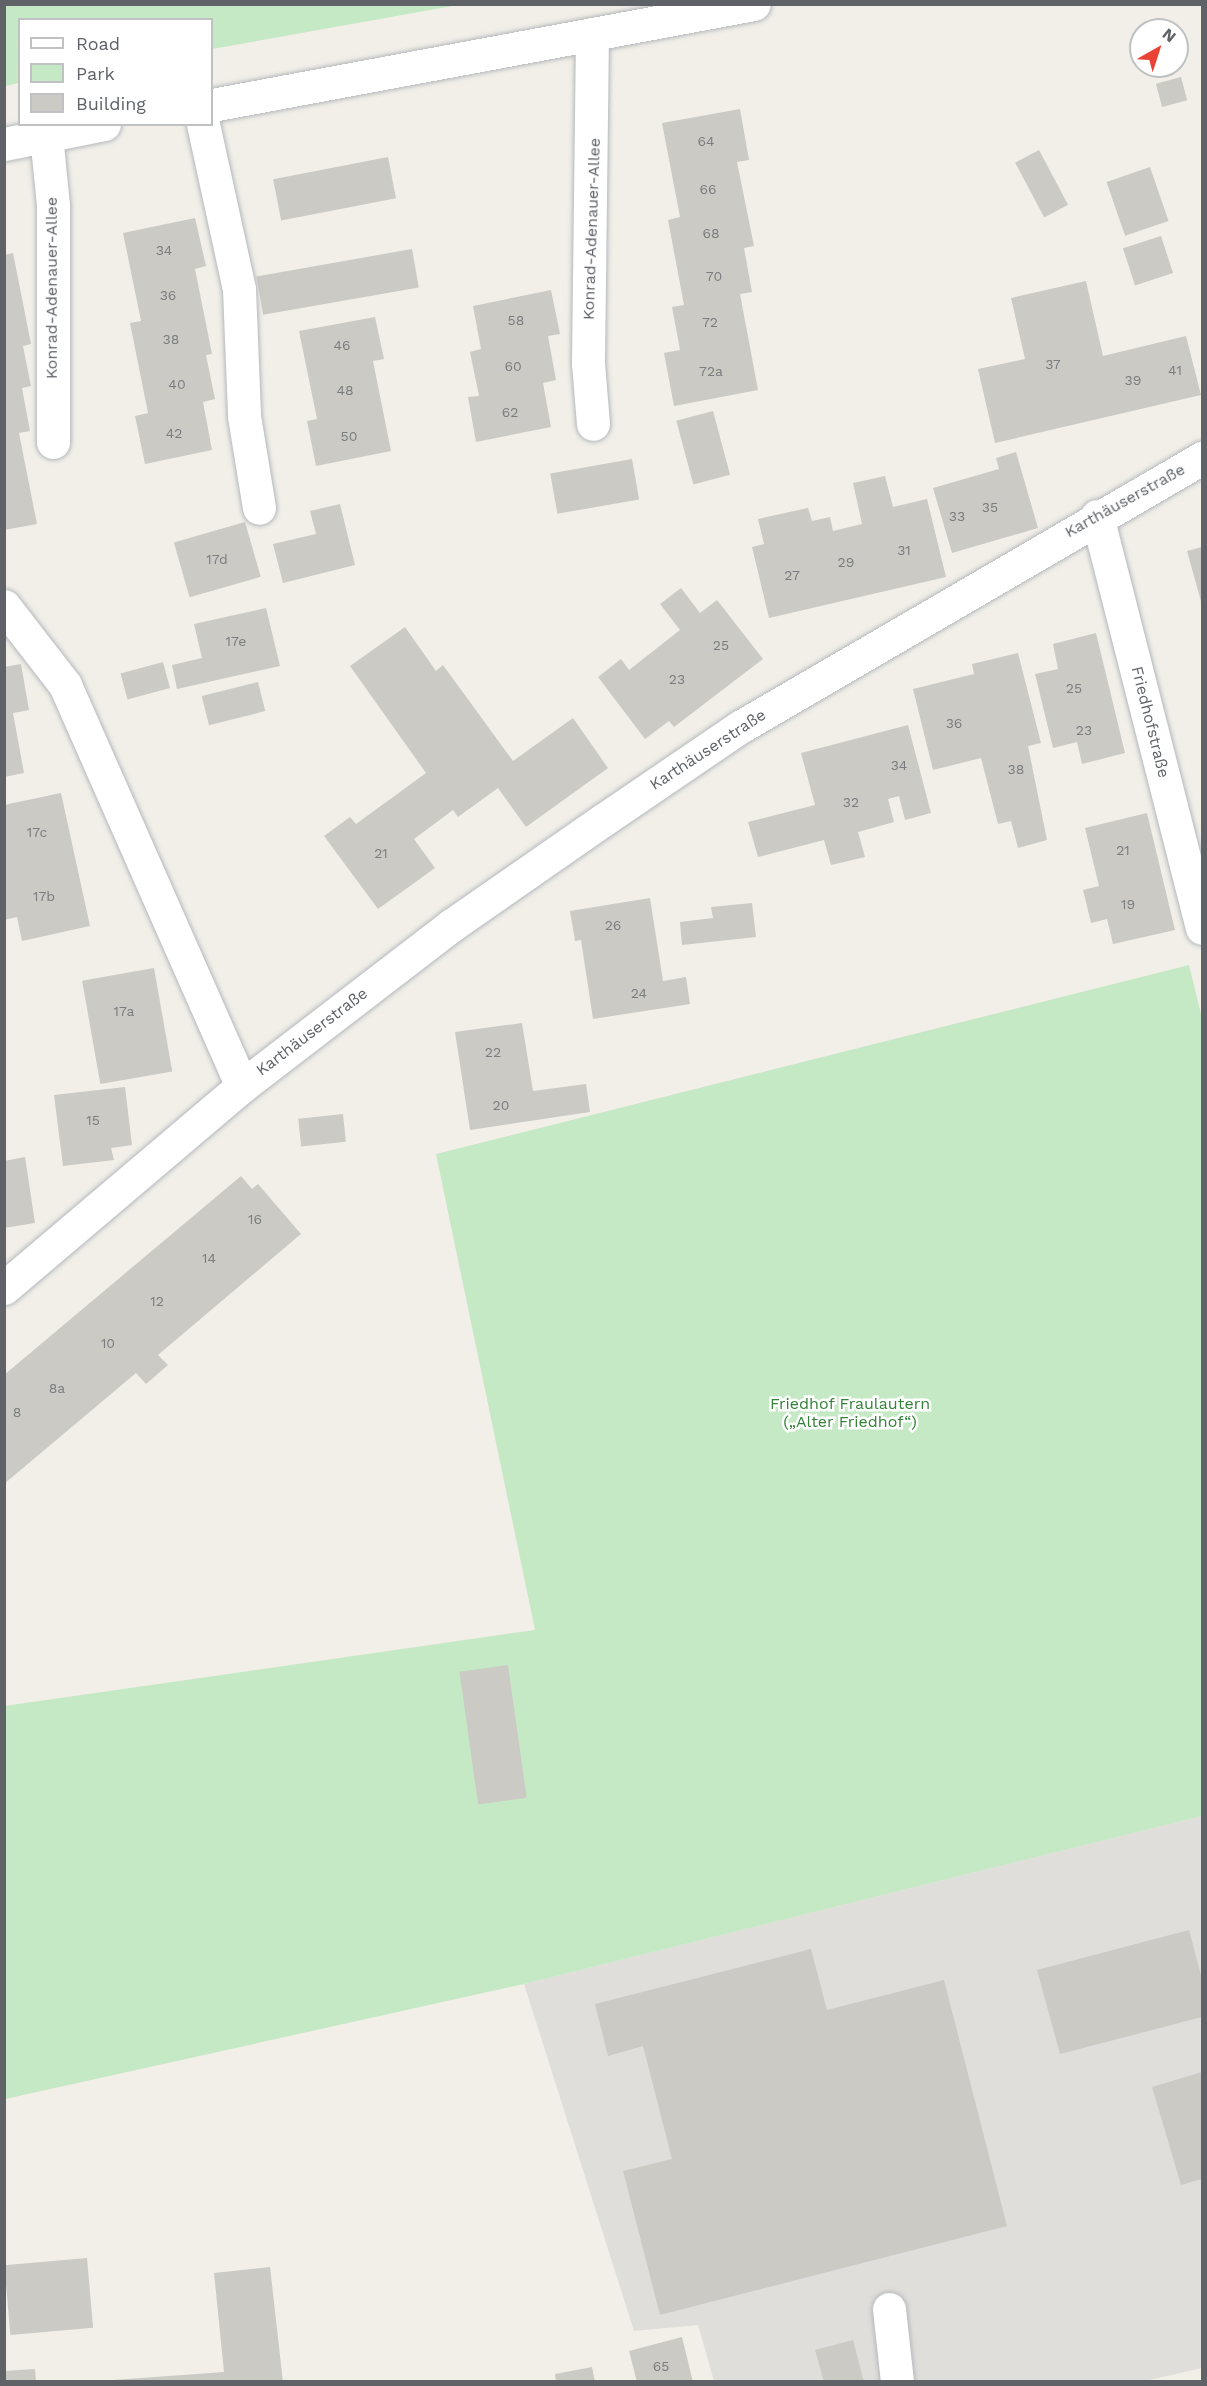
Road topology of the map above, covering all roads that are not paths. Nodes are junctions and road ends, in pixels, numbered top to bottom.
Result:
1 (754, 4) edge
2 (592, 34) junction
3 (213, 105) edge
4 (93, 126) edge
5 (203, 126) edge
6 (46, 135) junction
7 (4, 144) edge
8 (593, 424) dead end
9 (53, 442) dead end
10 (1203, 458) edge
11 (258, 508) dead end
12 (1096, 516) junction
13 (4, 606) edge
14 (1203, 928) edge
15 (242, 1086) junction
16 (4, 1288) edge
17 (889, 2309) dead end
18 (897, 2382) edge

1 - 2 street
2 - 3 street
2 - 8 street, Konrad-Adenauer-Allee
4 - 6 street
5 - 11 street
6 - 7 street
6 - 9 street, Konrad-Adenauer-Allee
10 - 12 street, Karthäuserstraße
12 - 14 street, Friedhofstraße
12 - 15 street, Karthäuserstraße
13 - 15 street, Karthäuserstraße
15 - 16 street, Karthäuserstraße
17 - 18 street

